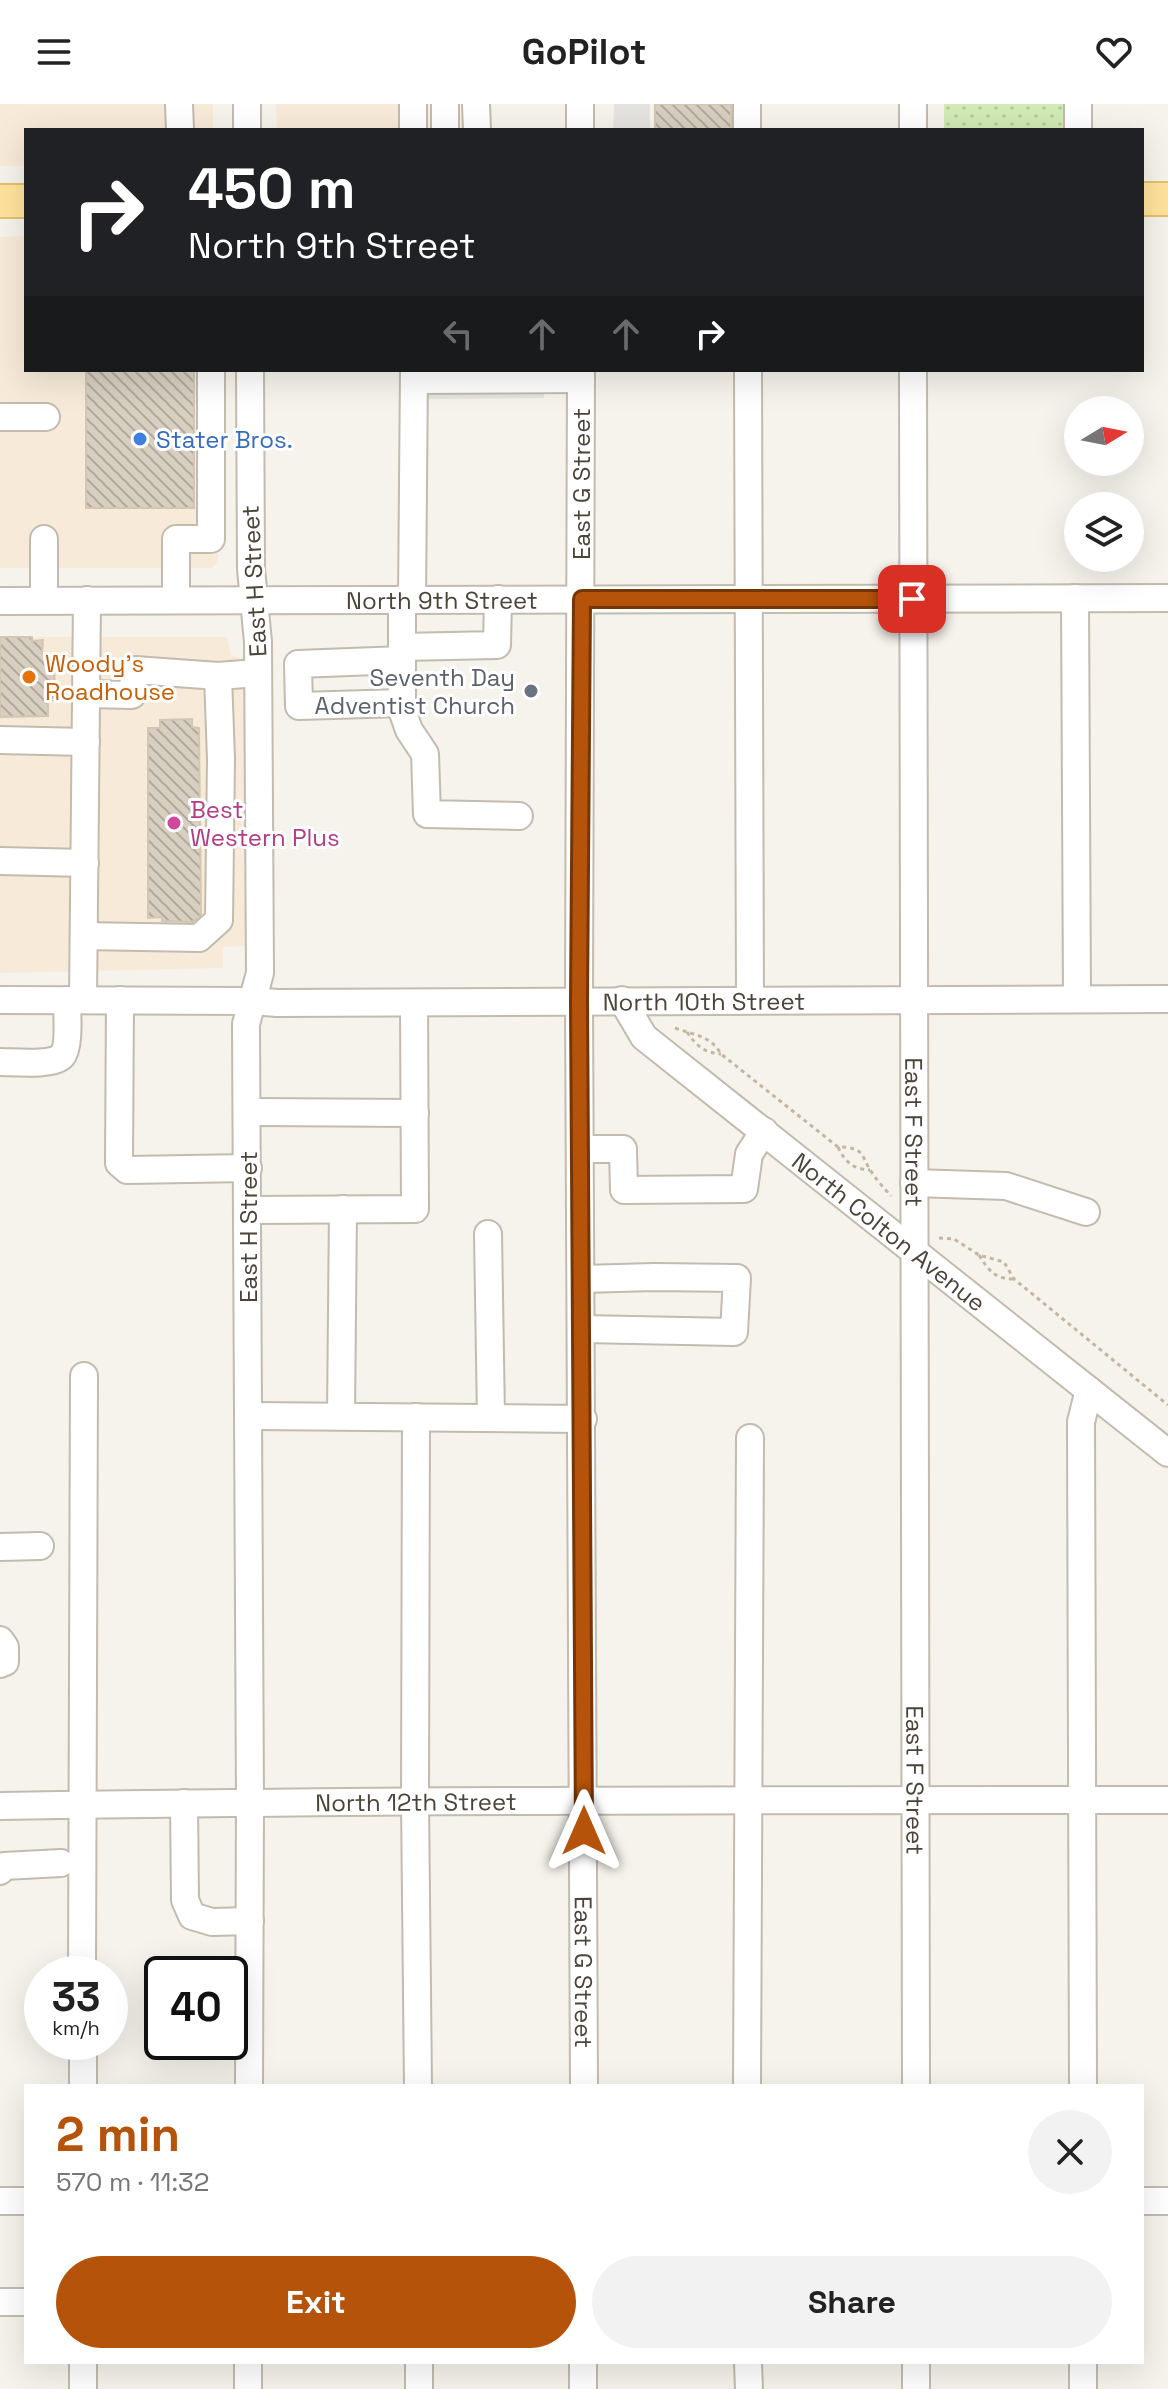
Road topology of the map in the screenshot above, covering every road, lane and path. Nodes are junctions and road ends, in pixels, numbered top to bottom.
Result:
1 (179, 104) edge
2 (247, 104) edge
3 (413, 104) edge
4 (445, 104) edge
5 (476, 104) edge
6 (580, 104) edge
7 (747, 104) edge
8 (913, 104) edge
9 (1078, 104) edge
10 (180, 128) edge
11 (247, 128) edge
12 (413, 128) edge
13 (445, 128) edge
14 (477, 128) edge
15 (580, 128) edge
16 (747, 128) edge
17 (913, 128) edge
18 (1078, 128) edge
19 (1144, 199) edge
20 (1168, 199) edge
21 (0, 201) edge
22 (24, 201) edge
23 (211, 372) edge
24 (250, 372) edge
25 (748, 372) edge
26 (913, 372) edge
27 (414, 375) edge
28 (581, 375) edge
29 (0, 417) edge
30 (46, 417) dead end
31 (44, 539) dead end
32 (1075, 598) junction
33 (1168, 598) edge
34 (407, 599) junction
35 (498, 599) junction
36 (582, 599) junction
37 (749, 599) junction
38 (912, 599) junction
39 (3, 600) edge
40 (44, 600) junction
41 (87, 600) junction
42 (176, 600) junction
43 (254, 600) junction
44 (402, 653) junction
45 (218, 676) junction
46 (258, 681) junction
47 (298, 688) junction
48 (86, 694) junction
49 (402, 703) junction
50 (0, 740) edge
51 (86, 742) junction
52 (519, 816) dead end
53 (0, 861) edge
54 (85, 863) junction
55 (84, 936) junction
56 (1077, 998) junction
57 (916, 999) junction
58 (1168, 999) edge
59 (0, 1000) edge
60 (75, 1000) junction
61 (120, 1000) junction
62 (579, 1000) junction
63 (622, 1000) junction
64 (750, 1000) junction
65 (252, 1001) junction
66 (414, 1003) junction
67 (675, 1028) dead end
68 (687, 1032) junction
69 (721, 1054) junction
70 (0, 1062) edge
71 (248, 1112) junction
72 (415, 1113) junction
73 (764, 1131) junction
74 (838, 1147) junction
75 (581, 1149) junction
76 (248, 1168) junction
77 (870, 1170) junction
78 (914, 1183) junction
79 (891, 1196) dead end
80 (343, 1209) junction
81 (248, 1210) junction
82 (1086, 1212) dead end
83 (488, 1234) dead end
84 (939, 1238) dead end
85 (914, 1252) junction
86 (979, 1255) junction
87 (582, 1279) junction
88 (1014, 1279) junction
89 (582, 1329) junction
90 (84, 1376) dead end
91 (1089, 1390) junction
92 (1168, 1405) edge
93 (249, 1416) junction
94 (341, 1416) junction
95 (416, 1417) junction
96 (491, 1418) junction
97 (583, 1419) junction
98 (750, 1438) dead end
99 (1168, 1453) edge
100 (40, 1546) dead end
101 (0, 1547) edge
102 (0, 1640) edge
103 (0, 1664) edge
104 (584, 1800) junction
105 (748, 1800) junction
106 (916, 1800) junction
107 (1082, 1800) junction
108 (1168, 1800) edge
109 (415, 1801) junction
110 (250, 1802) junction
111 (184, 1803) junction
112 (82, 1805) junction
113 (0, 1806) edge
114 (61, 1863) dead end
115 (0, 1871) edge
116 (250, 1921) junction
117 (82, 1956) edge
118 (83, 2060) edge
119 (83, 2084) edge
120 (249, 2084) edge
121 (418, 2084) edge
122 (584, 2084) edge
123 (747, 2084) edge
124 (916, 2084) edge
125 (1083, 2084) edge
126 (0, 2201) edge
127 (24, 2201) edge
128 (1144, 2201) edge
129 (1168, 2201) edge
130 (0, 2302) edge
131 (24, 2302) edge
132 (83, 2364) edge
133 (248, 2364) edge
134 (419, 2364) edge
135 (583, 2364) edge
136 (748, 2364) edge
137 (916, 2364) edge
138 (1083, 2364) edge
139 (83, 2389) edge
140 (248, 2389) edge
141 (419, 2389) edge
142 (583, 2389) edge
143 (749, 2389) edge
144 (916, 2389) edge
145 (1083, 2389) edge

1 - 10 street
2 - 11 street
3 - 12 street
4 - 13 street
5 - 14 street
6 - 15 street
7 - 16 street
8 - 17 street
9 - 18 street
19 - 20 main road
21 - 22 main road
23 - 42 street
24 - 43 street, East H Street
25 - 37 street
26 - 38 street, East F Street
27 - 28 street
27 - 34 street
28 - 36 street, East G Street
29 - 30 street
31 - 40 street
32 - 33 street, North 9th Street
32 - 38 street, North 9th Street
32 - 56 street
34 - 35 street, North 9th Street
34 - 43 street, North 9th Street
34 - 44 street
35 - 36 street, North 9th Street
35 - 44 street
36 - 37 street, North 9th Street
36 - 62 street, East G Street
37 - 38 street, North 9th Street
37 - 64 street
38 - 57 street, East F Street
39 - 40 street, North 9th Street
40 - 41 street, North 9th Street
41 - 42 street, North 9th Street
41 - 48 street
42 - 43 street, North 9th Street
43 - 46 street, East H Street
44 - 47 street
44 - 49 street
45 - 46 street
45 - 48 street
45 - 55 street
46 - 47 street
46 - 65 street, East H Street
47 - 49 street
48 - 51 street
49 - 52 street
50 - 51 street
51 - 54 street
53 - 54 street
54 - 55 street
55 - 60 street
56 - 57 street, North 10th Street
56 - 58 street, North 10th Street
57 - 64 street, North 10th Street
57 - 78 street, East F Street
59 - 60 street, North 10th Street
60 - 61 street, North 10th Street
60 - 70 street
61 - 65 street, North 10th Street
61 - 76 street
62 - 63 street, North 10th Street
62 - 66 street, North 10th Street
62 - 75 street, East G Street
63 - 64 street, North 10th Street
63 - 73 street, North Colton Avenue
65 - 66 street, North 10th Street
65 - 71 street, East H Street
66 - 72 street
67 - 68 path
68 - 69 path
68 - 69 path
69 - 74 path
71 - 72 street
71 - 76 street, East H Street
72 - 80 street
73 - 75 street
73 - 85 street, North Colton Avenue
74 - 77 path
74 - 77 path
75 - 87 street, East G Street
76 - 81 street, East H Street
77 - 79 path
78 - 82 street
78 - 85 street, East F Street
80 - 81 street
80 - 94 street
81 - 93 street, East H Street
83 - 96 street
84 - 86 path
85 - 91 street, North Colton Avenue
85 - 106 street, East F Street
86 - 88 path
86 - 88 path
87 - 89 street, East G Street
87 - 89 street
88 - 92 path
89 - 97 street, East G Street
90 - 112 street
91 - 99 street, North Colton Avenue
91 - 107 street
93 - 94 street
93 - 110 street, East H Street
94 - 95 street
95 - 96 street
95 - 109 street
96 - 97 street
97 - 104 street, East G Street
98 - 105 street
100 - 101 street
102 - 103 street
104 - 105 street, North 12th Street
104 - 109 street, North 12th Street
104 - 122 street, East G Street
105 - 106 street, North 12th Street
105 - 123 street
106 - 107 street, North 12th Street
106 - 124 street, East F Street
107 - 108 street, North 12th Street
107 - 125 street
109 - 110 street, North 12th Street
109 - 121 street
110 - 111 street, North 12th Street
110 - 116 street, East H Street
111 - 112 street, North 12th Street
111 - 116 street
112 - 113 street, North 12th Street
112 - 117 street
114 - 115 street
116 - 120 street, East H Street
118 - 119 street
126 - 127 street
128 - 129 street
130 - 131 street
132 - 139 street
133 - 140 street
134 - 141 street
135 - 142 street
136 - 143 street
137 - 144 street
138 - 145 street

